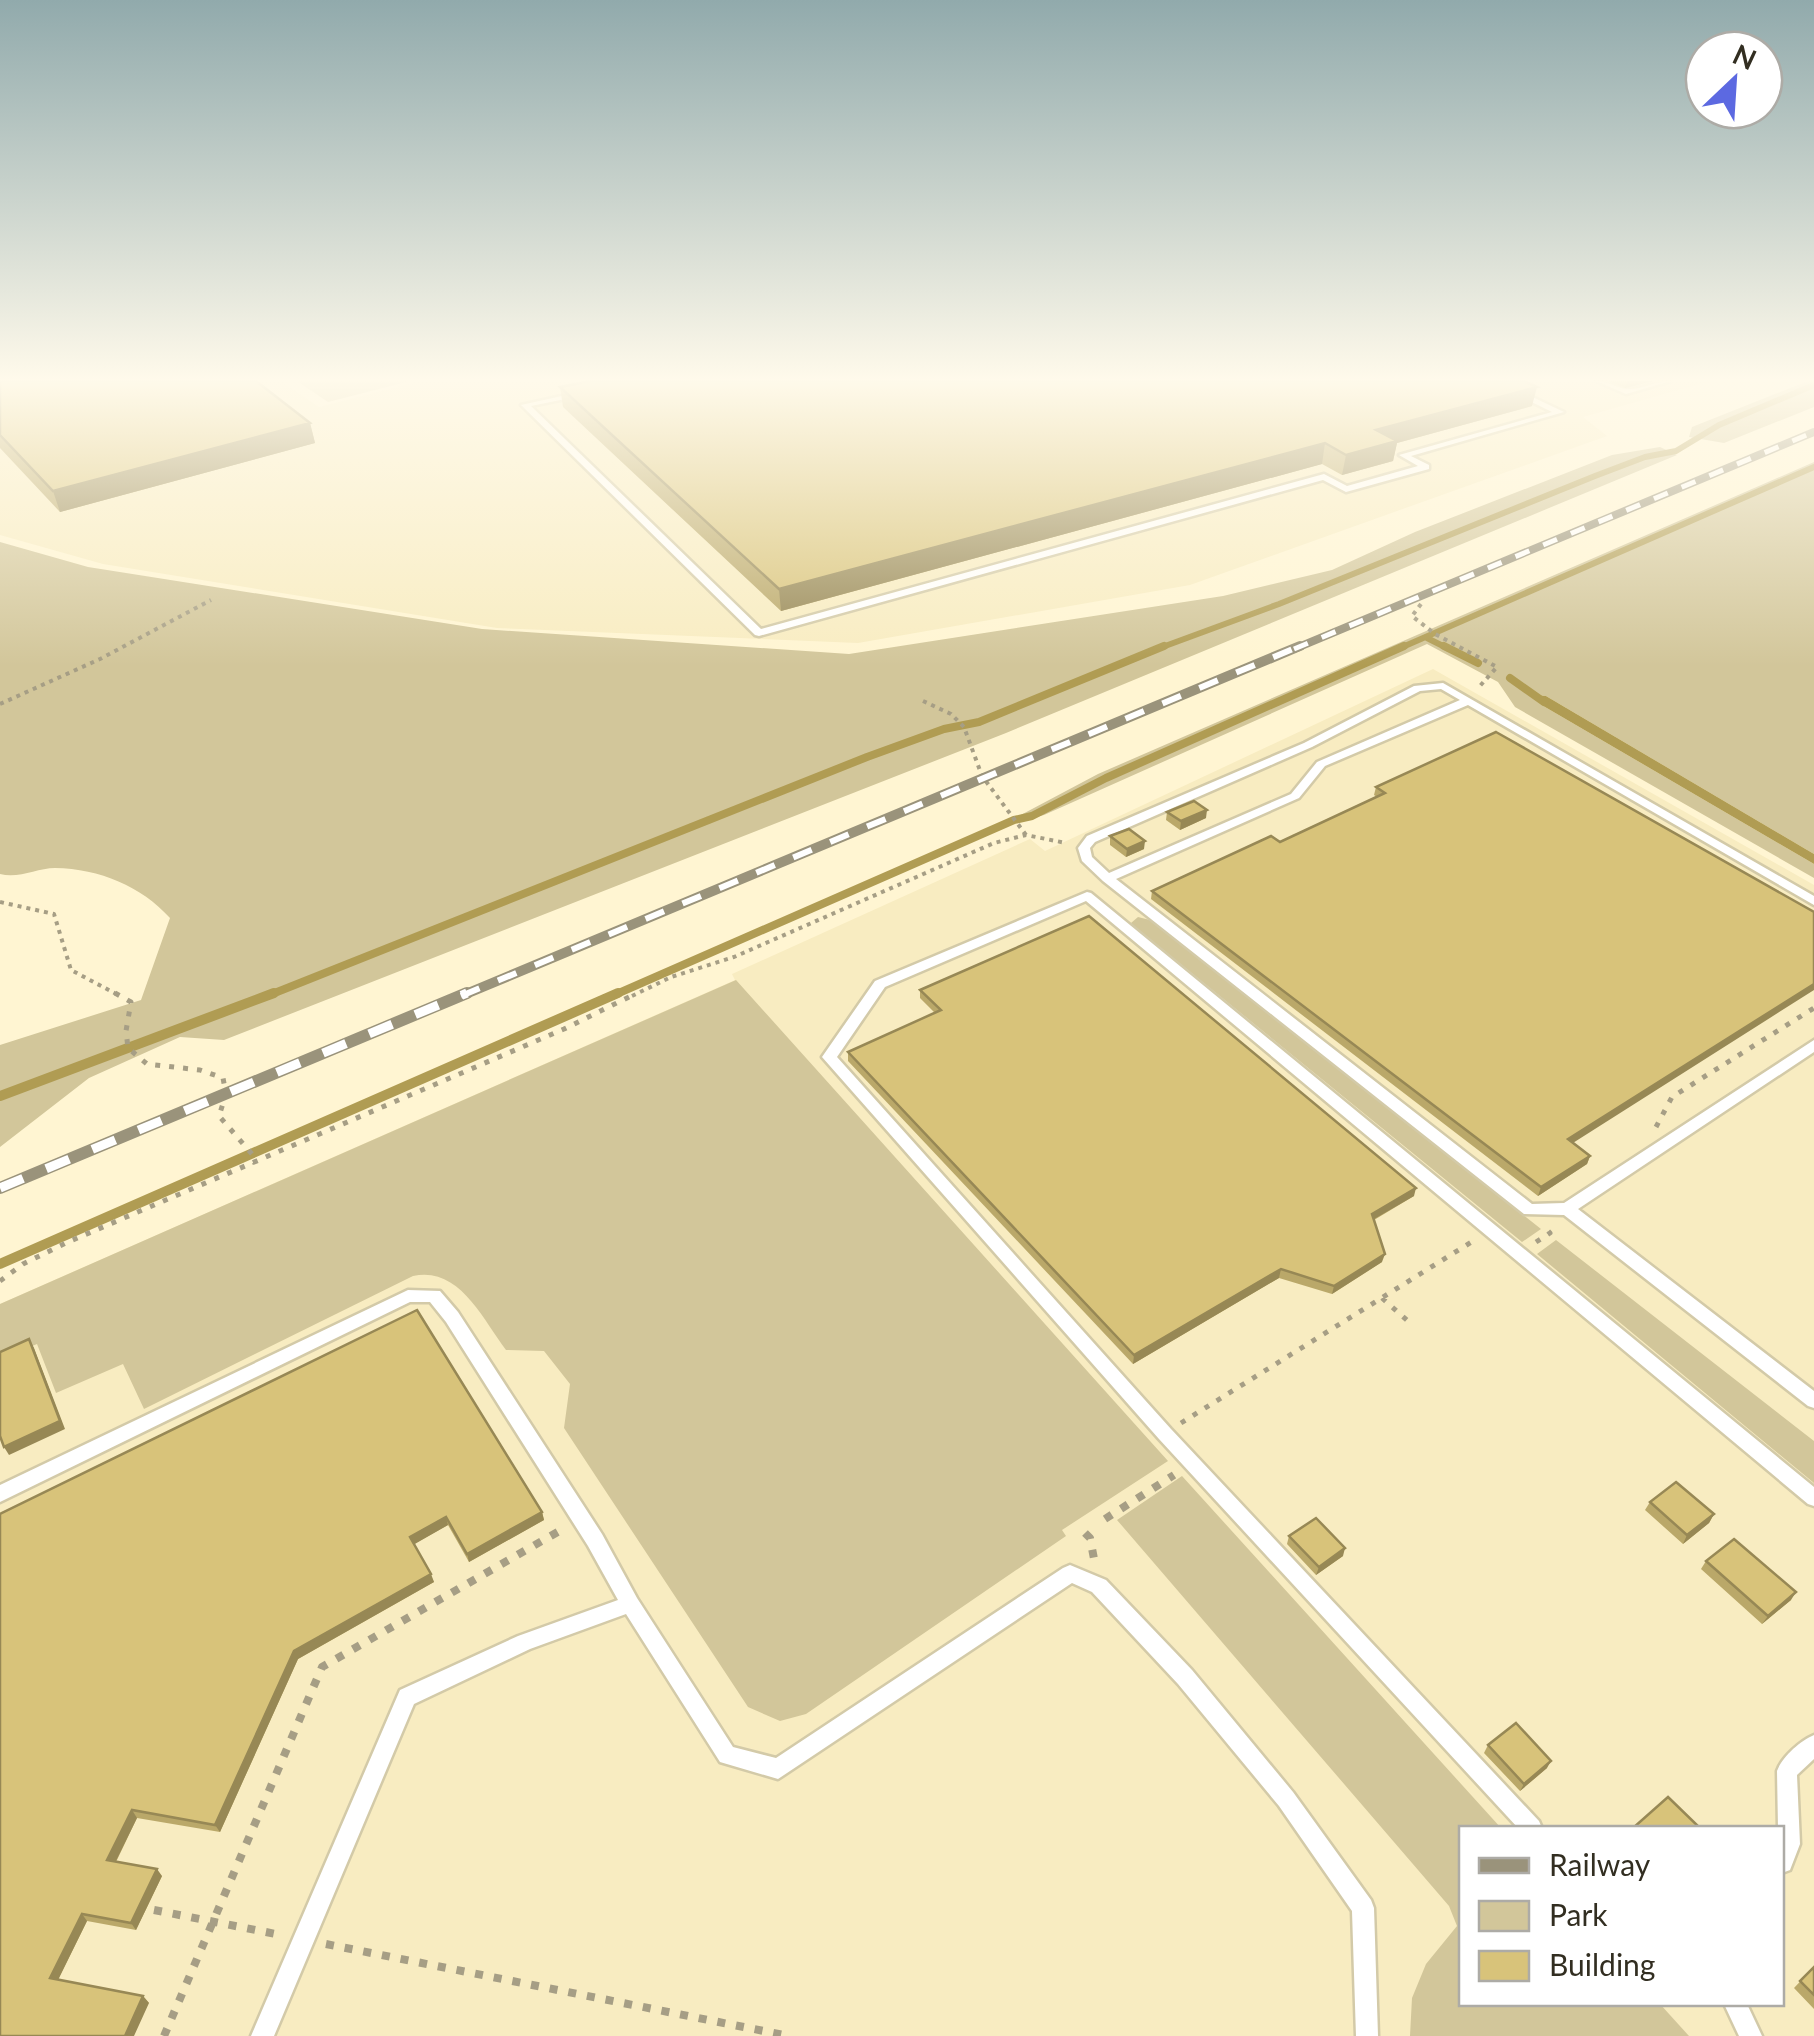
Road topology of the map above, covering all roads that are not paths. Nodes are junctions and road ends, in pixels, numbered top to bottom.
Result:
1 (597, 476) edge
2 (1393, 476) edge
3 (1468, 701) junction
4 (1107, 878) junction
5 (1814, 901) edge
6 (1814, 1045) edge
7 (1566, 1208) junction
8 (1814, 1401) edge
9 (0, 1494) edge
10 (1814, 1498) edge
11 (630, 1604) junction
12 (1814, 1746) edge
13 (1530, 1826) edge
14 (1784, 1857) edge
15 (1736, 2006) edge
16 (262, 2036) edge
17 (1367, 2036) edge
18 (1751, 2036) edge

1 - 2 lane
3 - 4 lane
3 - 4 lane
3 - 5 lane
4 - 7 lane
6 - 7 lane
7 - 8 lane
9 - 11 lane
10 - 13 lane
11 - 16 lane
11 - 17 lane
12 - 14 lane
15 - 18 lane

